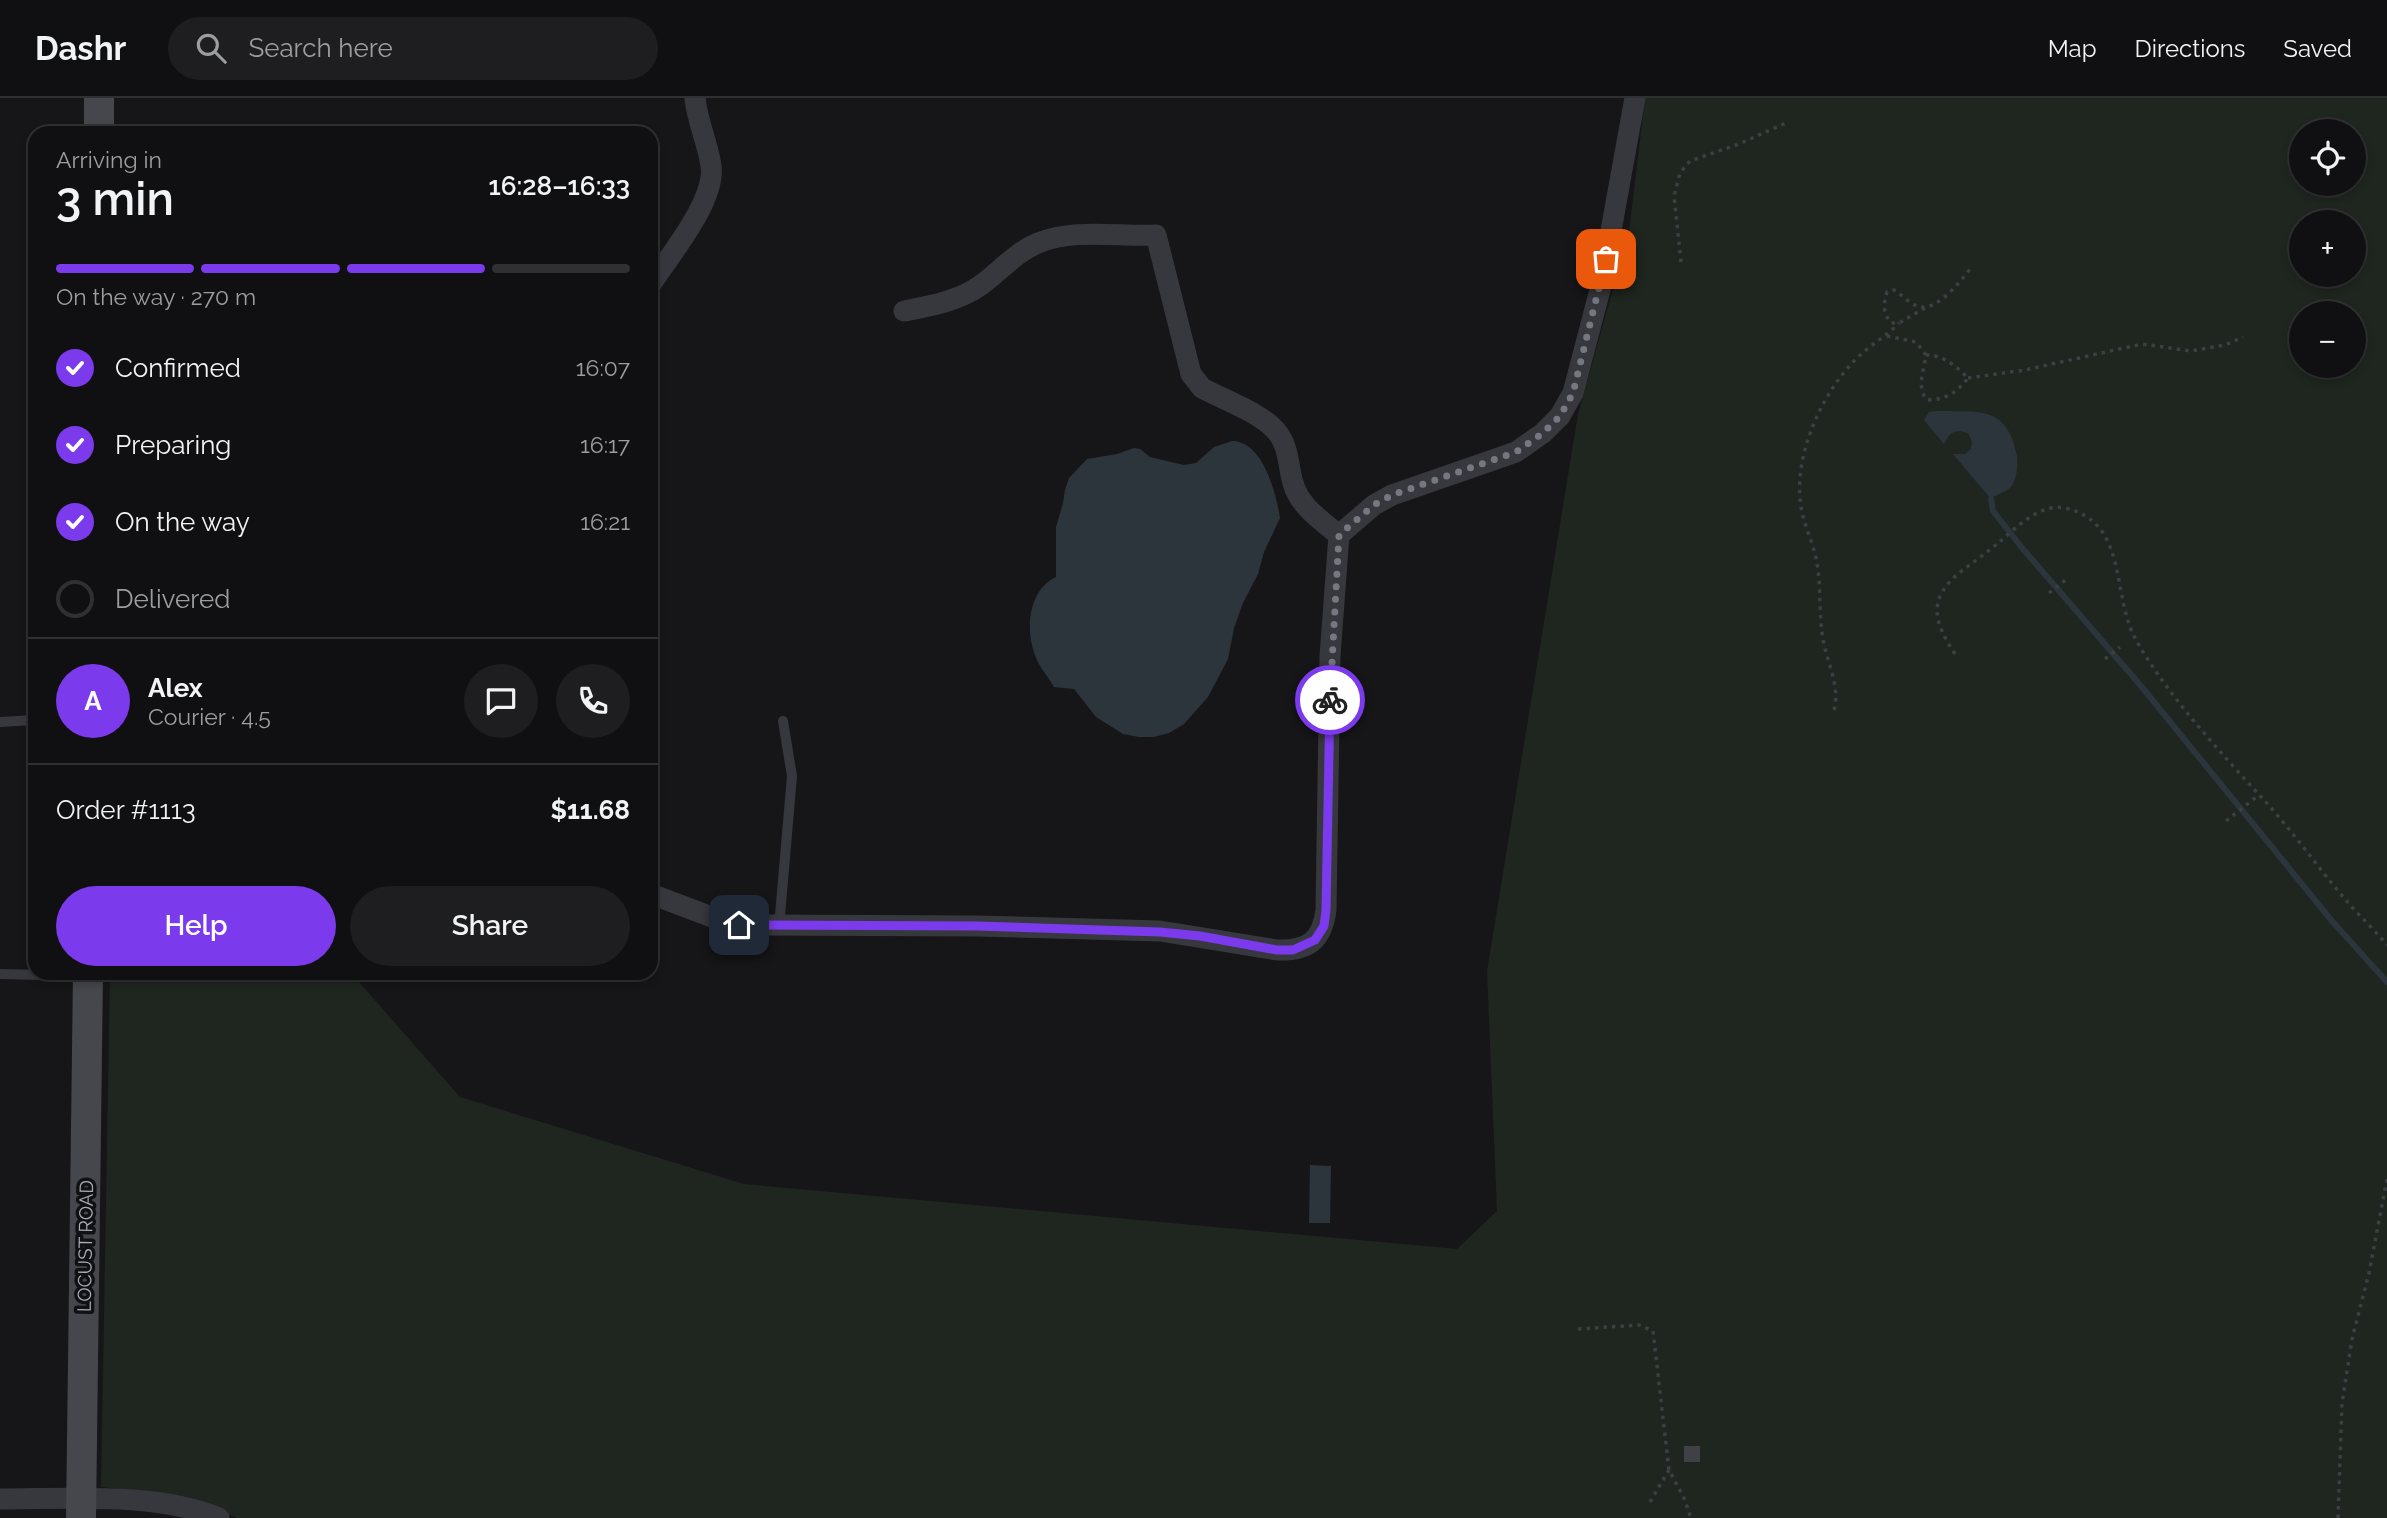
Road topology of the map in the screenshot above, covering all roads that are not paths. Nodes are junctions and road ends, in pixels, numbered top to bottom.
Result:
1 (99, 98) edge
2 (695, 98) edge
3 (1635, 98) edge
4 (99, 126) edge
5 (658, 273) edge
6 (904, 311) dead end
7 (1339, 535) junction
8 (28, 720) edge
9 (783, 721) dead end
10 (0, 722) edge
11 (658, 897) edge
12 (779, 927) junction
13 (0, 974) edge
14 (28, 974) edge
15 (88, 980) edge
16 (0, 1499) edge
17 (81, 1509) edge
18 (219, 1518) edge

1 - 4 street
2 - 5 street
3 - 7 street
6 - 7 street
7 - 12 street
8 - 10 lane
9 - 12 lane
11 - 12 street
13 - 14 lane
15 - 17 street, LOCUST ROAD
16 - 17 street
17 - 18 street

